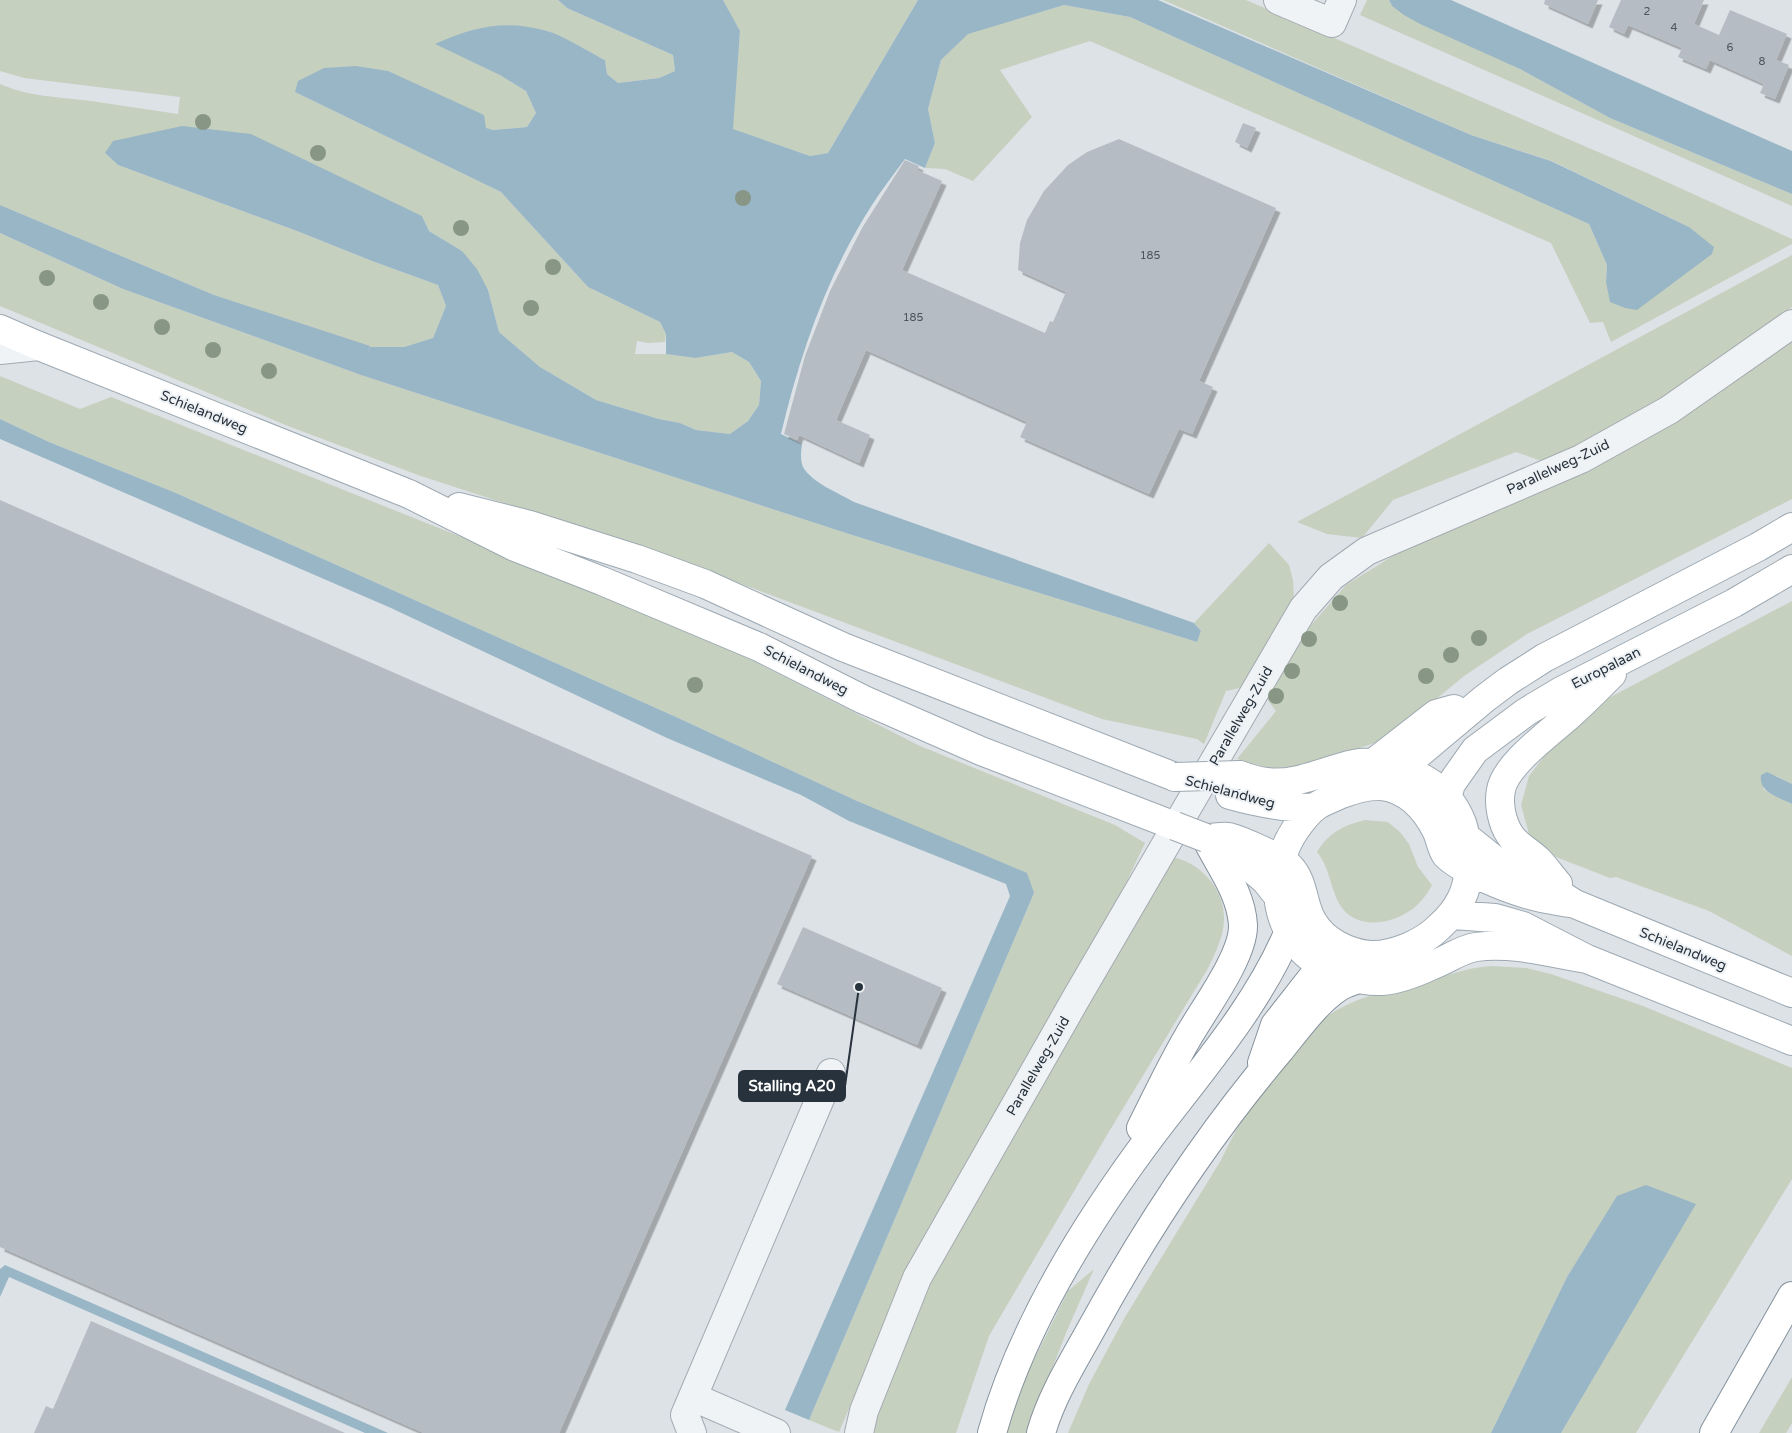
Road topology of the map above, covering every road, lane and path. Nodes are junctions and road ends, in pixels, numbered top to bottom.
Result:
1 (1278, 0) edge
2 (1342, 0) edge
3 (1792, 324) edge
4 (0, 329) edge
5 (39, 346) junction
6 (0, 350) edge
7 (409, 494) junction
8 (1792, 527) edge
9 (1792, 569) edge
10 (1630, 656) junction
11 (1484, 699) junction
12 (1402, 768) junction
13 (1376, 775) junction
14 (1235, 785) junction
15 (1447, 798) junction
16 (1314, 808) junction
17 (1206, 838) junction
18 (1455, 845) junction
19 (1281, 860) junction
20 (1469, 870) junction
21 (1277, 895) junction
22 (1575, 904) junction
23 (1452, 915) junction
24 (1289, 931) junction
25 (1354, 951) junction
26 (1587, 959) junction
27 (1324, 967) junction
28 (1360, 978) junction
29 (1792, 993) edge
30 (1792, 1041) edge
31 (831, 1073) dead end
32 (1258, 1076) junction
33 (1098, 1212) junction
34 (1792, 1296) edge
35 (1773, 1328) junction
36 (693, 1397) junction
37 (692, 1433) edge
38 (776, 1433) edge
39 (859, 1433) edge
40 (992, 1433) edge
41 (1041, 1433) edge
42 (1694, 1433) edge
43 (1714, 1433) edge

1 - 2 street
3 - 39 street, Parallelweg-Zuid
4 - 5 main road, Schielandweg
5 - 6 street
5 - 7 main road, Schielandweg
7 - 14 main road, Schielandweg
7 - 17 main road, Schielandweg, bridge
8 - 11 main road
9 - 10 main road, Europalaan
10 - 15 main road, Europalaan
10 - 22 main road
11 - 12 main road
11 - 13 main road
12 - 13 main road
12 - 15 main road
13 - 14 main road, Schielandweg
13 - 16 main road
13 - 18 main road
14 - 16 main road, Schielandweg
15 - 18 main road
16 - 19 main road
17 - 19 main road, Schielandweg
17 - 21 main road, Schielandweg
17 - 33 main road
18 - 20 main road, Schielandweg
18 - 22 main road, Schielandweg
19 - 21 main road
19 - 25 main road, Schielandweg
20 - 22 main road, Schielandweg
20 - 23 main road
21 - 24 main road
22 - 29 main road, Schielandweg
23 - 25 main road
23 - 26 main road
24 - 27 main road
24 - 33 main road
25 - 27 main road
26 - 28 main road
26 - 30 main road
27 - 28 main road
27 - 32 main road
28 - 32 main road
31 - 36 street
32 - 41 main road
33 - 40 main road
34 - 35 main road
35 - 42 main road
35 - 43 main road
36 - 37 street
36 - 38 street

